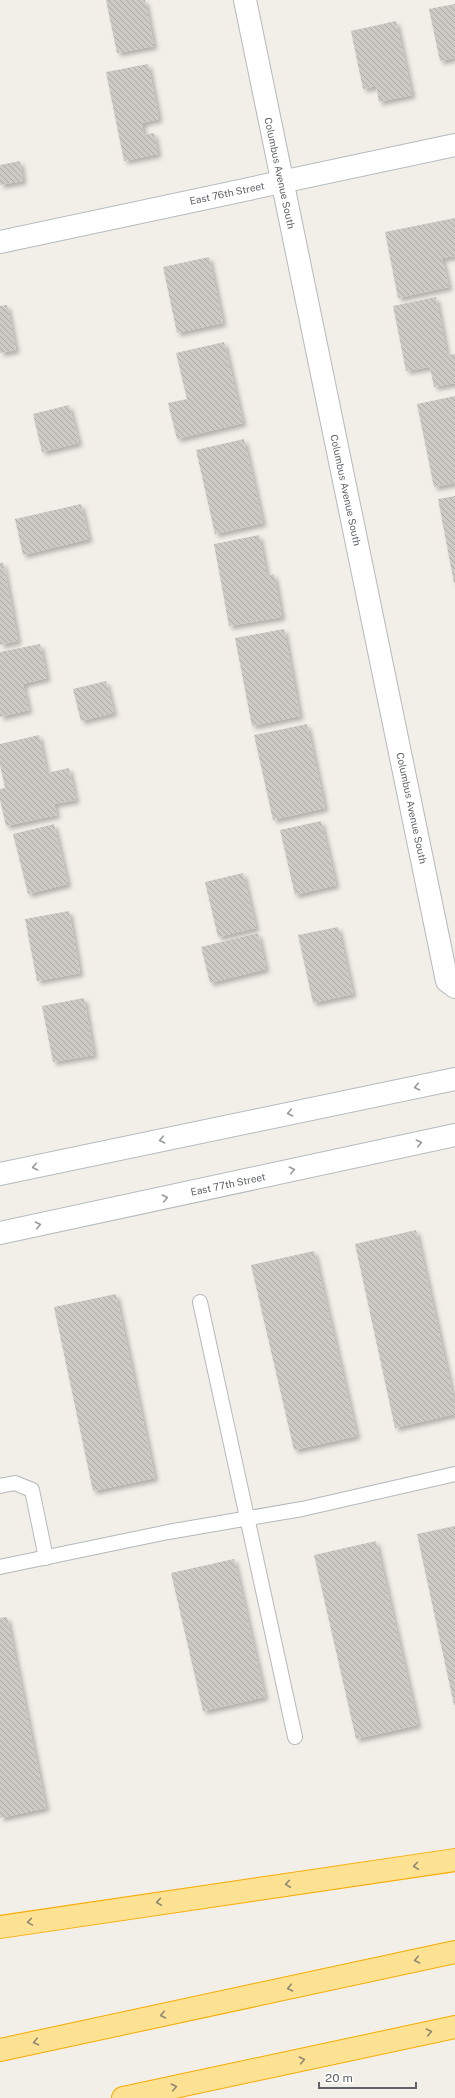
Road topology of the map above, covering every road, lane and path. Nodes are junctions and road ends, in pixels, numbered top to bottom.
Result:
1 (244, 0) edge
2 (455, 145) edge
3 (282, 181) junction
4 (0, 242) edge
5 (451, 984) edge
6 (455, 1079) edge
7 (455, 1135) edge
8 (0, 1174) edge
9 (0, 1233) edge
10 (200, 1302) dead end
11 (455, 1474) edge
12 (0, 1486) edge
13 (247, 1518) junction
14 (46, 1558) junction
15 (0, 1567) edge
16 (295, 1737) dead end
17 (455, 1860) edge
18 (0, 1926) edge
19 (455, 1952) edge
20 (455, 2027) edge
21 (0, 2050) edge
22 (123, 2098) edge

1 - 3 street, Columbus Avenue South
2 - 3 street, East 76th Street
3 - 4 street, East 76th Street
3 - 5 street, Columbus Avenue South
6 -> 8 street
9 -> 7 street, East 77th Street
10 - 13 lane
11 - 13 lane
12 - 14 lane
13 - 14 lane
13 - 16 lane
14 - 15 lane
17 -> 18 highway
19 -> 21 highway
22 -> 20 highway

